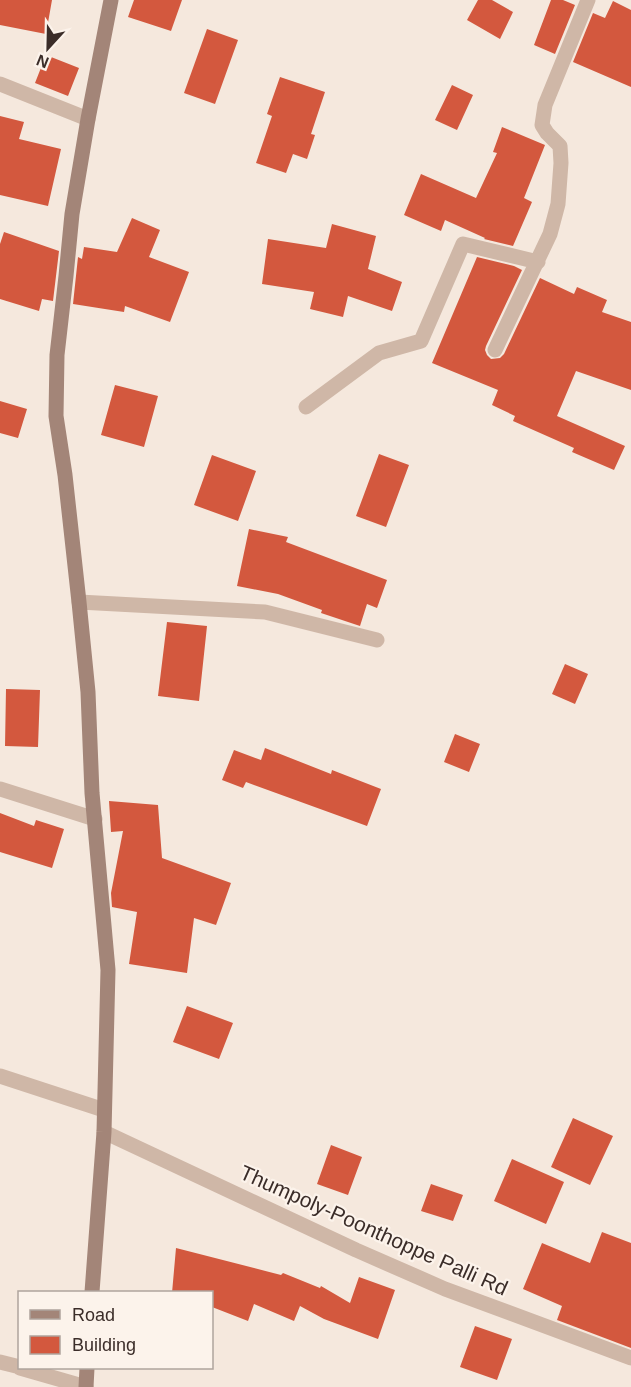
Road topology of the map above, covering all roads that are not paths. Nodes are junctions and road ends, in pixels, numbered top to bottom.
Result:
1 (111, 0) edge
2 (588, 0) edge
3 (0, 84) edge
4 (88, 120) junction
5 (538, 262) junction
6 (495, 350) dead end
7 (306, 407) dead end
8 (79, 602) junction
9 (377, 640) dead end
10 (0, 789) edge
11 (95, 819) junction
12 (0, 1076) edge
13 (104, 1110) junction
14 (104, 1132) junction
15 (92, 1291) edge
16 (631, 1358) edge
17 (0, 1362) edge
18 (18, 1366) edge
19 (27, 1369) edge
20 (87, 1369) edge
21 (86, 1387) edge

1 - 4 main road
2 - 5 street
3 - 4 street
4 - 8 main road
5 - 6 street
5 - 7 street
8 - 9 street
8 - 11 main road
10 - 11 street
11 - 13 main road
12 - 13 street
13 - 14 main road
14 - 15 main road
14 - 16 street, Thumpoly-Poonthoppe Palli Rd
17 - 18 street
19 - 21 street
20 - 21 main road

